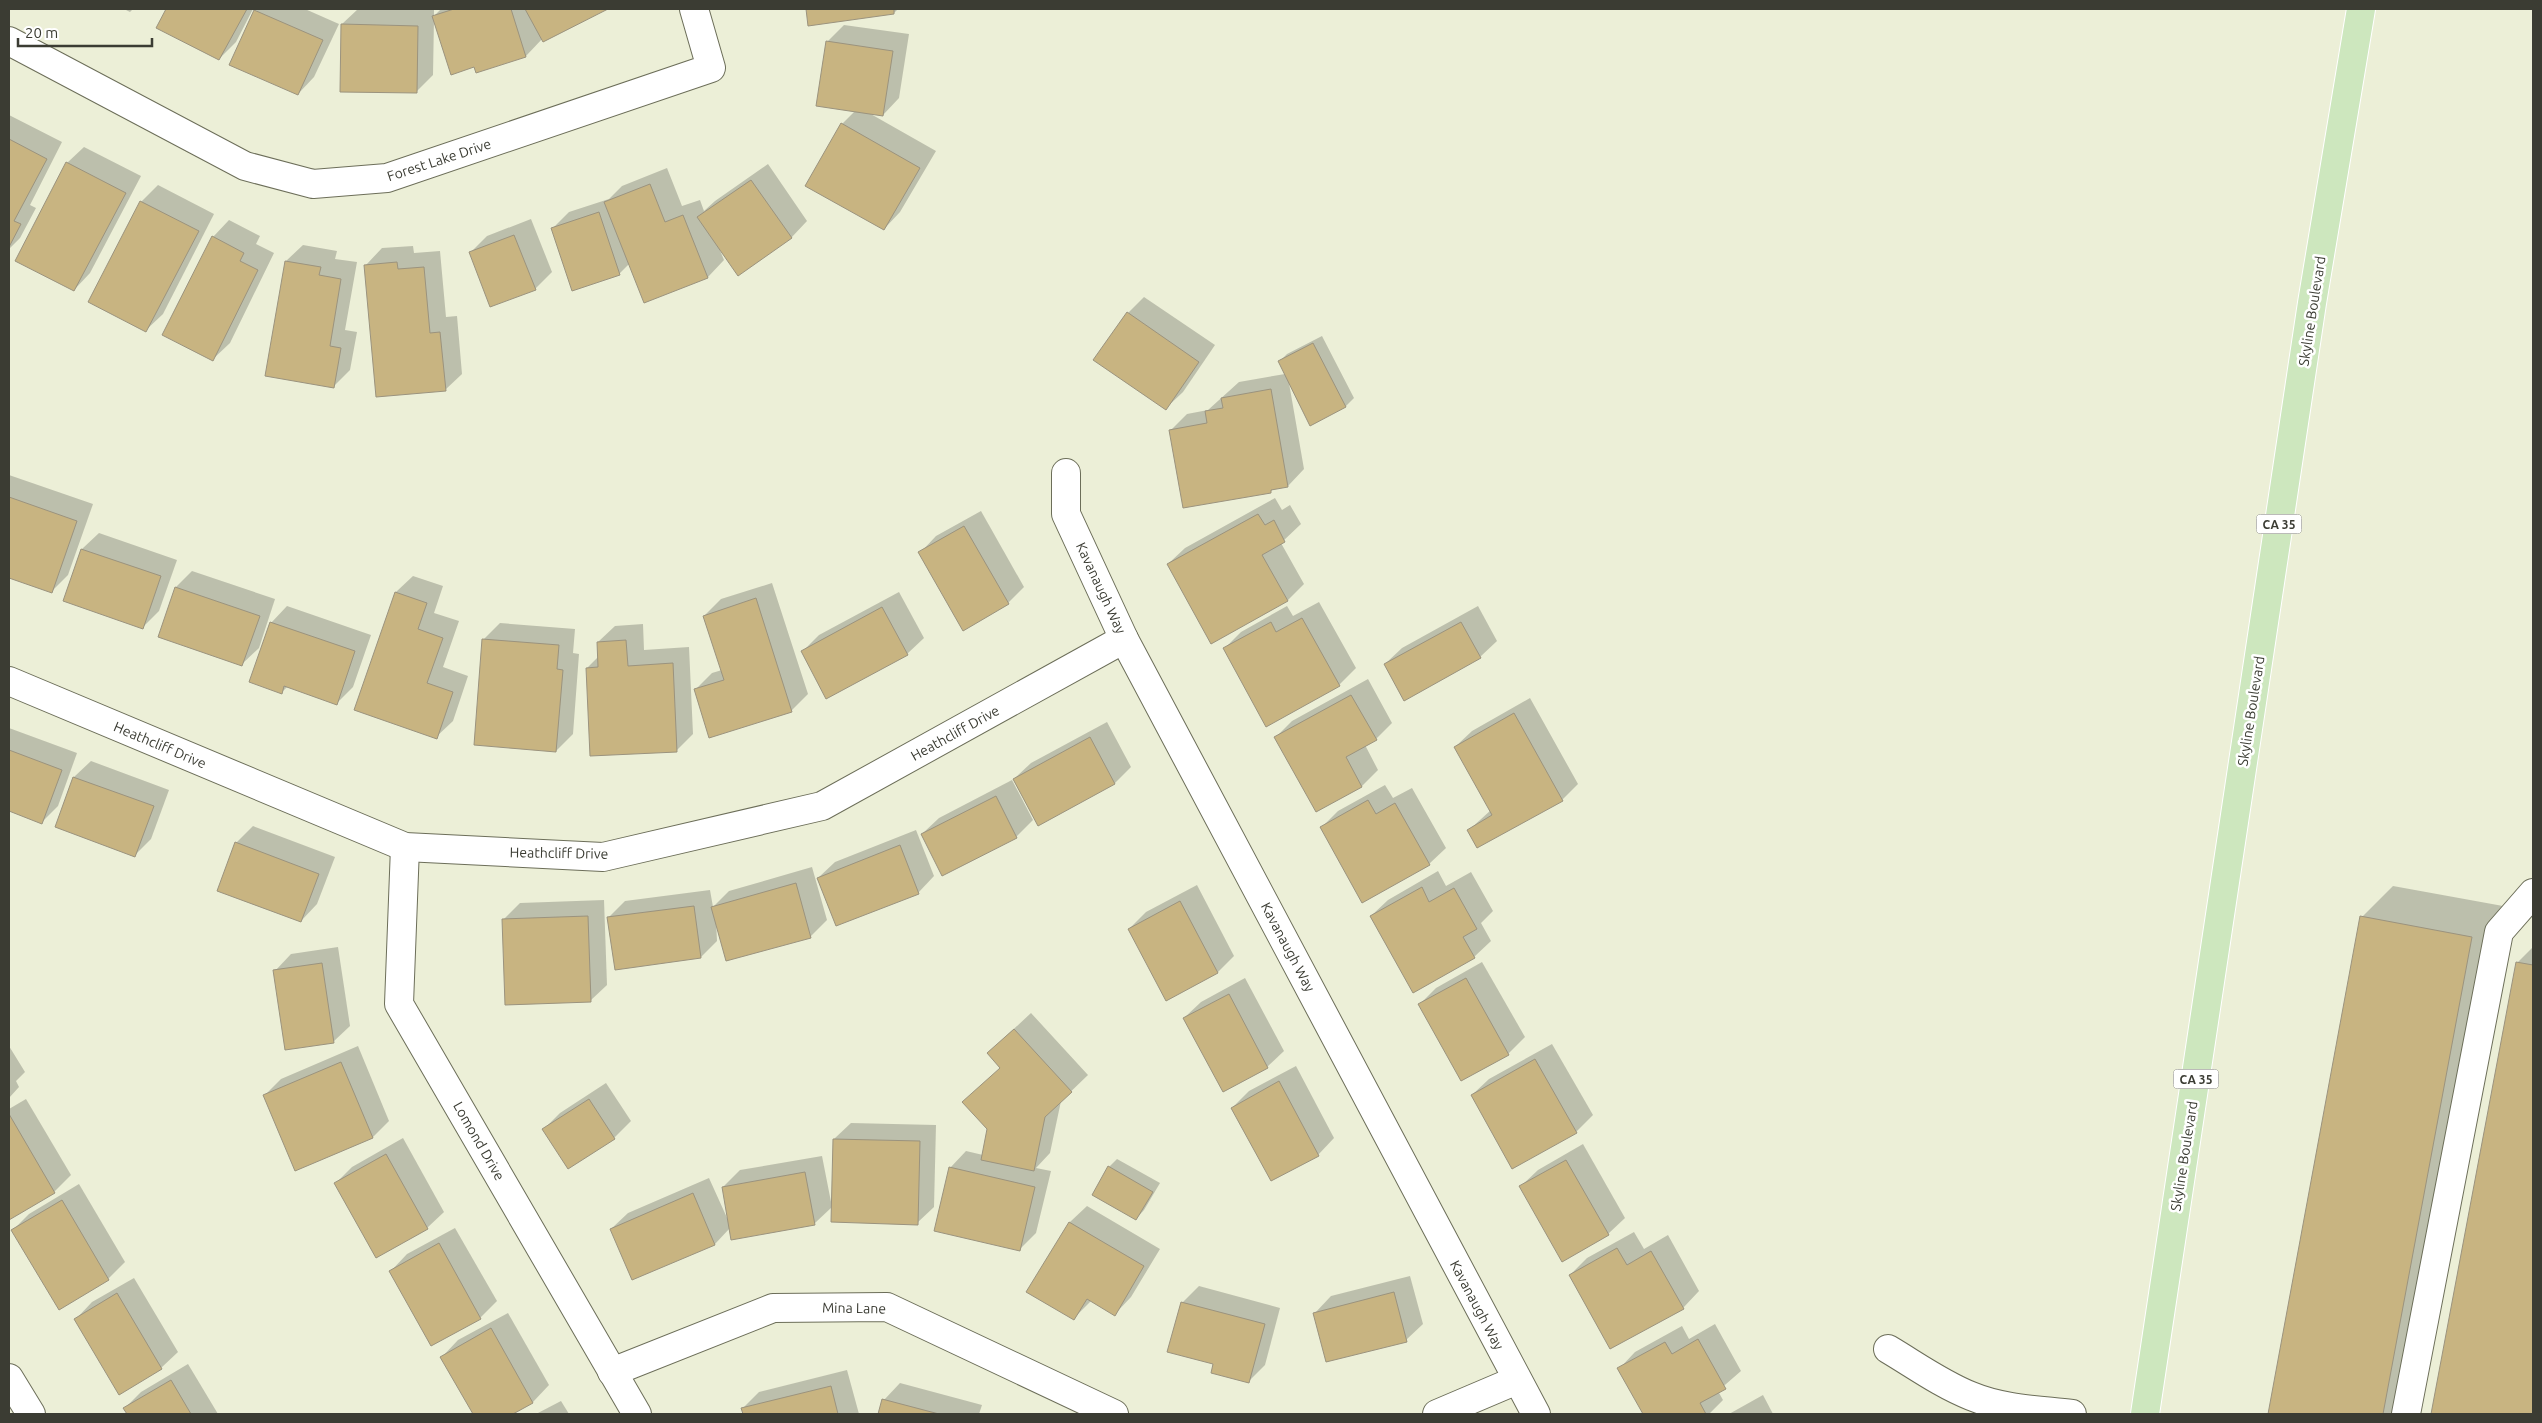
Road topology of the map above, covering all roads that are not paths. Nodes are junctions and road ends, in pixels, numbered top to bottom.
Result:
1 (694, 9) edge
2 (2362, 9) edge
3 (9, 41) edge
4 (1066, 472) dead end
5 (1124, 639) junction
6 (9, 681) edge
7 (405, 847) junction
8 (2533, 893) edge
9 (1888, 1349) dead end
10 (612, 1372) junction
11 (9, 1378) edge
12 (1516, 1380) junction
13 (31, 1414) edge
14 (637, 1414) edge
15 (1114, 1414) edge
16 (1437, 1414) edge
17 (1536, 1414) edge
18 (2072, 1414) edge
19 (2145, 1414) edge
20 (2406, 1414) edge

1 - 3 street, Forest Lake Drive
2 - 19 main road, Skyline Boulevard / CA 35
4 - 5 street, Kavanaugh Way
5 - 7 street, Heathcliff Drive
5 - 12 street, Kavanaugh Way
6 - 7 street, Heathcliff Drive
7 - 10 street, Lomond Drive
8 - 20 street
9 - 18 street
10 - 14 street, Lomond Drive
10 - 15 street, Mina Lane
11 - 13 street
12 - 16 street
12 - 17 street, Kavanaugh Way

